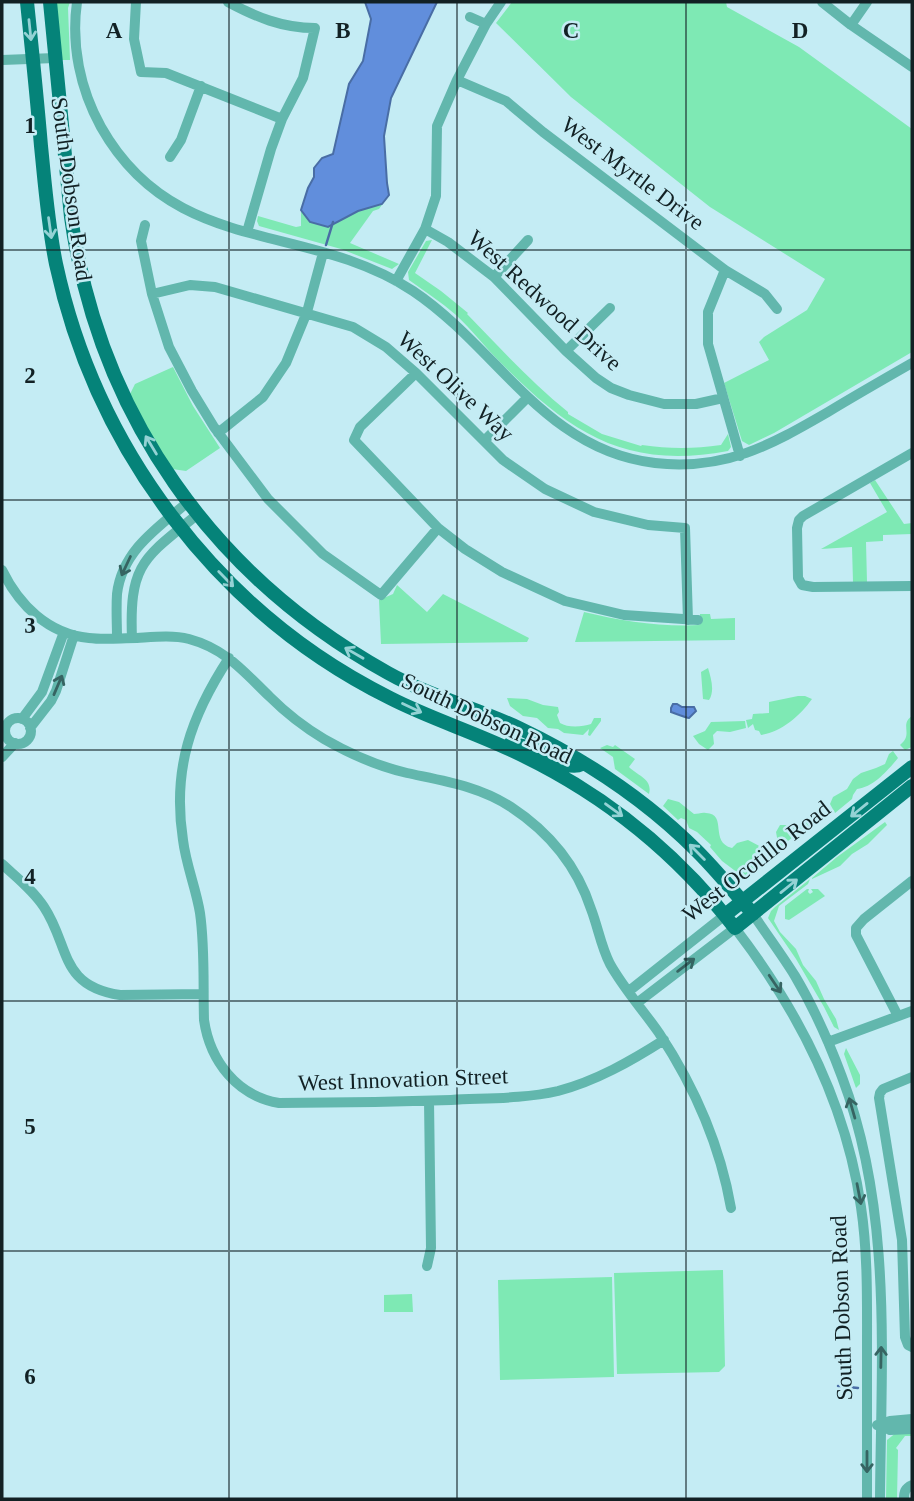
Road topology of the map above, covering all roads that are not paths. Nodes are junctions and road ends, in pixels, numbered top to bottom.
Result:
1 (27, 2) edge
2 (50, 2) edge
3 (77, 2) edge
4 (136, 2) edge
5 (228, 2) edge
6 (501, 2) edge
7 (822, 2) edge
8 (867, 2) edge
9 (470, 17) dead end
10 (486, 24) junction
11 (851, 25) junction
12 (55, 58) junction
13 (33, 59) junction
14 (3, 61) edge
15 (912, 67) edge
16 (457, 80) junction
17 (201, 86) junction
18 (282, 119) junction
19 (170, 157) dead end
20 (145, 225) dead end
21 (425, 229) junction
22 (247, 232) junction
23 (528, 240) dead end
24 (323, 253) junction
25 (726, 270) junction
26 (494, 277) junction
27 (396, 281) junction
28 (152, 294) junction
29 (610, 308) dead end
30 (777, 309) dead end
31 (307, 312) junction
32 (566, 351) junction
33 (912, 363) edge
34 (416, 373) junction
35 (527, 398) junction
36 (723, 398) junction
37 (218, 433) junction
38 (484, 441) junction
39 (912, 453) edge
40 (740, 456) junction
41 (188, 502) junction
42 (198, 514) junction
43 (171, 516) junction
44 (180, 528) junction
45 (438, 528) junction
46 (2, 570) edge
47 (912, 586) edge
48 (69, 634) junction
49 (117, 638) junction
50 (132, 638) junction
51 (229, 658) junction
52 (22, 719) junction
53 (30, 728) junction
54 (3, 735) edge
55 (488, 739) junction
56 (15, 743) junction
57 (2, 757) edge
58 (583, 763) junction
59 (912, 767) edge
60 (912, 786) edge
61 (2, 864) edge
62 (912, 881) edge
63 (743, 902) junction
64 (753, 914) junction
65 (725, 915) junction
66 (735, 928) junction
67 (628, 991) junction
68 (203, 994) junction
69 (637, 1003) junction
70 (912, 1011) edge
71 (898, 1016) junction
72 (664, 1040) junction
73 (828, 1042) junction
74 (912, 1077) edge
75 (429, 1101) junction
76 (731, 1208) dead end
77 (427, 1265) dead end
78 (910, 1346) edge
79 (912, 1419) edge
80 (867, 1425) junction
81 (880, 1425) junction
82 (912, 1429) edge
83 (909, 1486) edge
84 (867, 1499) edge
85 (880, 1499) edge
86 (904, 1499) edge

1 -> 13 main road, South Dobson Road
2 - 12 main road, South Dobson Road
3 - 22 street
4 - 17 street
5 - 18 street
6 - 10 street
7 - 11 street
8 - 11 street
9 - 10 street
10 - 16 street
11 - 15 street
12 - 13 street
41 -> 12 main road, South Dobson Road
13 - 14 street
13 -> 43 main road, South Dobson Road
16 - 21 street
16 - 25 street, West Myrtle Drive
17 - 18 street
17 - 19 street
18 - 22 street
20 - 28 street
21 - 26 street, West Redwood Drive
21 - 27 street
22 - 24 street
23 - 26 street
24 - 27 street
24 - 31 street
25 - 30 street, West Myrtle Drive
25 - 36 street
26 - 32 street, West Redwood Drive
27 - 35 street
28 - 31 street, West Olive Way
28 - 37 street
29 - 32 street
31 - 34 street, West Olive Way
31 - 37 street
32 - 36 street, West Redwood Drive
33 - 40 street
34 - 38 street, West Olive Way
34 - 45 street
35 - 38 street
35 - 40 street
36 - 40 street
37 - 45 street
38 - 45 street, West Olive Way
39 - 47 street
41 - 42 main road, South Dobson Road
41 - 43 street
42 - 44 street
58 -> 42 main road, South Dobson Road
43 - 44 main road, South Dobson Road
43 -> 49 street
44 - 50 street
44 -> 55 main road, South Dobson Road
46 - 48 street
48 - 49 street
48 - 52 street
53 -> 48 street
49 - 50 street
50 - 51 street
51 - 67 street
51 - 68 street, West Innovation Street
52 - 53 street
52 - 54 street
53 - 56 street
54 - 56 street
55 - 58 main road
55 -> 65 main road, South Dobson Road
56 - 57 street
63 -> 58 main road, South Dobson Road
59 -> 63 main road, West Ocotillo Road
64 -> 60 main road, West Ocotillo Road
61 - 68 street
62 - 71 street
63 - 64 main road, South Dobson Road
63 - 65 main road, West Ocotillo Road
64 - 66 main road, West Ocotillo Road
64 - 73 street, South Dobson Road
65 - 66 main road, South Dobson Road
65 - 67 street, West Ocotillo Road
69 -> 66 street, West Ocotillo Road
66 -> 80 street, South Dobson Road
67 - 69 street
68 - 75 street, West Innovation Street
69 - 72 street
70 - 71 street
71 - 73 street
72 - 75 street, West Innovation Street
72 - 76 street
81 -> 73 street, South Dobson Road
74 - 78 street
75 - 77 street
79 - 81 street
80 - 81 street
80 -> 84 street, South Dobson Road
81 - 82 street
81 - 85 street, South Dobson Road
83 - 86 street

